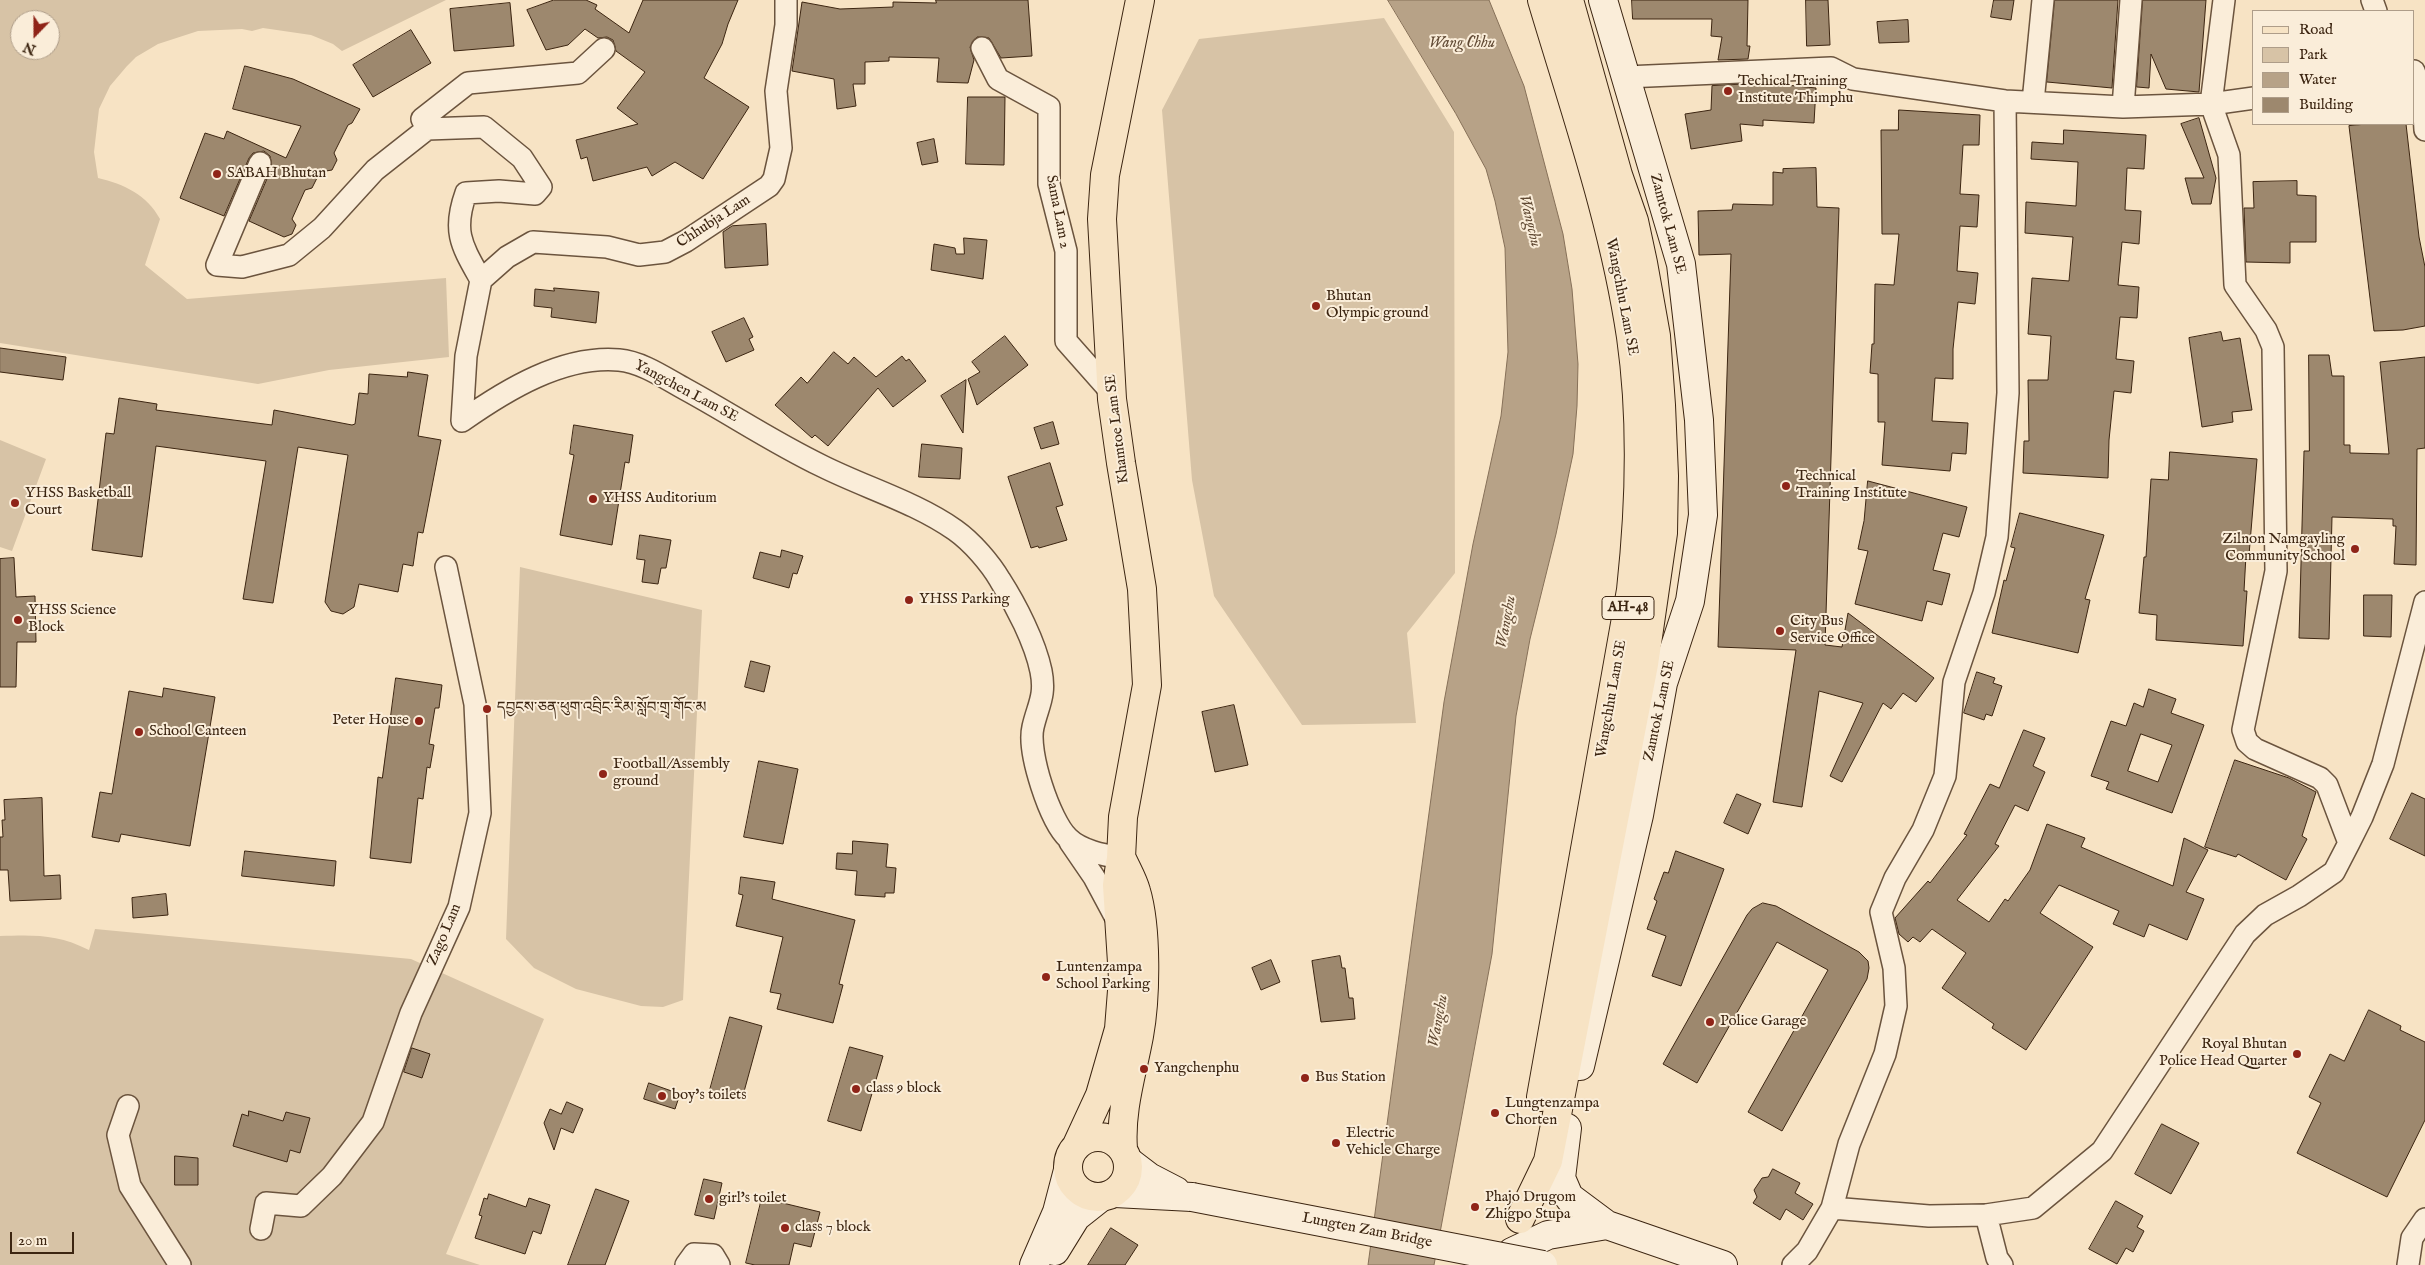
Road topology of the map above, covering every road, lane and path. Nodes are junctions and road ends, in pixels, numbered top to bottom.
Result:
1 (786, 0) edge
2 (1140, 0) edge
3 (1542, 0) edge
4 (1569, 0) edge
5 (1603, 0) edge
6 (2043, 0) edge
7 (2131, 0) edge
8 (2224, 0) edge
9 (982, 48) dead end
10 (604, 49) dead end
11 (2415, 75) edge
12 (1626, 77) junction
13 (2252, 98) edge
14 (2005, 101) junction
15 (2033, 102) junction
16 (2210, 104) junction
17 (2123, 107) junction
18 (427, 129) junction
19 (2425, 130) edge
20 (260, 163) dead end
21 (481, 280) junction
22 (1112, 393) junction
23 (446, 567) dead end
24 (2425, 602) edge
25 (1068, 838) junction
26 (2349, 843) junction
27 (1121, 858) junction
28 (1119, 925) junction
29 (128, 1106) dead end
30 (1125, 1155) junction
31 (1072, 1159) junction
32 (1548, 1160) junction
33 (1107, 1195) junction
34 (1192, 1197) junction
35 (1570, 1199) junction
36 (1832, 1208) junction
37 (1986, 1216) junction
38 (1520, 1219) junction
39 (2425, 1219) edge
40 (1607, 1225) junction
41 (261, 1229) dead end
42 (1800, 1258) edge
43 (1510, 1259) edge
44 (180, 1265) edge
45 (686, 1265) edge
46 (719, 1265) edge
47 (1034, 1265) edge
48 (1047, 1265) edge
49 (1543, 1265) edge
50 (1723, 1265) edge
51 (2002, 1265) edge
52 (2408, 1265) edge

1 - 21 street, Chhubja Lam
2 - 22 main road, Khamtoe Lam SE
3 - 38 main road, Wangchhu Lam SE / AH-48
4 - 32 main road, Wangchhu Lam SE / AH-48
5 - 12 main road, Zamtok Lam SE
6 - 15 street
7 - 17 street
8 - 16 street
9 - 22 street, Sama Lam 2
10 - 18 street
11 - 19 street
12 - 14 street
12 - 35 main road, Zamtok Lam SE
13 - 16 street
14 - 15 street
14 - 36 street
15 - 17 street
16 - 17 street
16 - 26 street
18 - 20 street
18 - 21 street
21 - 25 street, Yangchen Lam SE
22 - 27 main road, Khamtoe Lam SE
23 - 41 street, Zago Lam
24 - 26 street
25 - 27 street
25 - 28 street
26 - 37 street
27 - 28 main road, Khamtoe Lam SE
27 - 30 main road, Khamtoe Lam SE
28 - 31 main road, Khamtoe Lam SE
29 - 44 street
30 - 31 main road
30 - 33 main road
30 - 34 main road
31 - 33 main road
31 - 47 main road, Khamtoe Lam SE
32 - 35 main road, Wangchhu Lam SE
32 - 38 main road, Wangchhu Lam SE
33 - 34 main road
33 - 48 main road
34 - 49 main road, Lungten Zam Bridge, bridge
35 - 40 main road
36 - 37 street
36 - 42 street
37 - 51 street
38 - 43 main road
39 - 52 street
40 - 43 main road
40 - 50 main road
45 - 46 street

